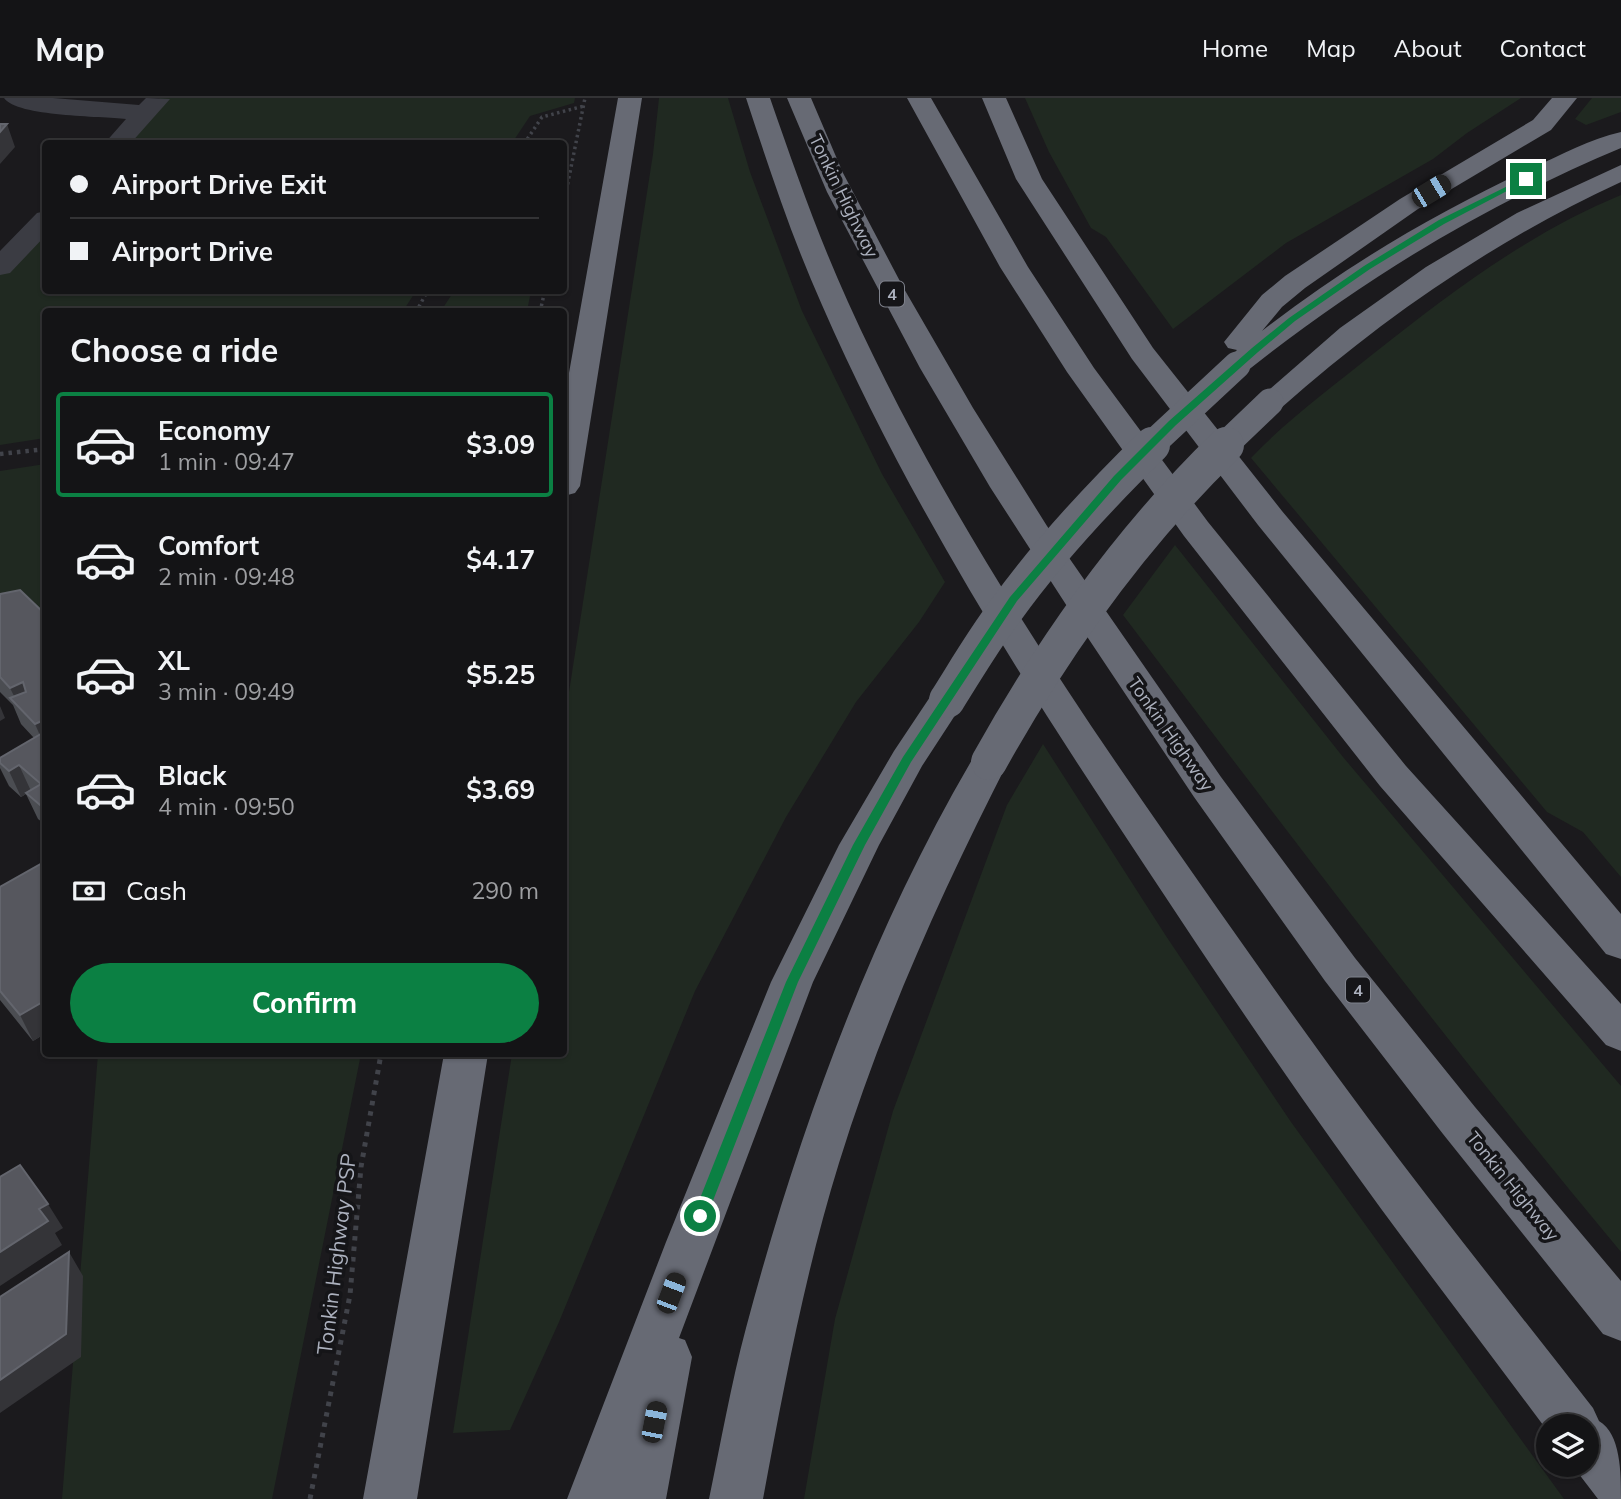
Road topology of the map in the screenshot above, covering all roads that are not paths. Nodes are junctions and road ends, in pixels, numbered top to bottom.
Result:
1 (16, 98) edge
2 (630, 98) edge
3 (758, 98) edge
4 (799, 98) edge
5 (919, 98) edge
6 (994, 98) edge
7 (1565, 98) edge
8 (152, 105) edge
9 (1621, 139) edge
10 (120, 140) edge
11 (1621, 173) edge
12 (42, 223) edge
13 (0, 267) edge
14 (1232, 360) junction
15 (567, 468) edge
16 (1621, 943) edge
17 (1621, 1033) edge
18 (465, 1057) edge
19 (690, 1242) junction
20 (1621, 1318) edge
21 (1566, 1414) edge
22 (1599, 1458) edge
23 (1621, 1486) edge
24 (390, 1499) edge
25 (594, 1499) edge
26 (639, 1499) edge
27 (736, 1499) edge

1 - 8 street
2 - 15 highway
3 - 21 highway
4 - 20 highway, Tonkin Highway / 4
5 - 17 highway
6 - 16 highway
7 - 14 highway
8 - 10 street
9 - 14 highway
11 - 27 highway, bridge
12 - 13 street
14 - 19 highway, bridge
18 - 24 highway
19 - 25 highway
19 - 26 highway
22 - 23 highway

